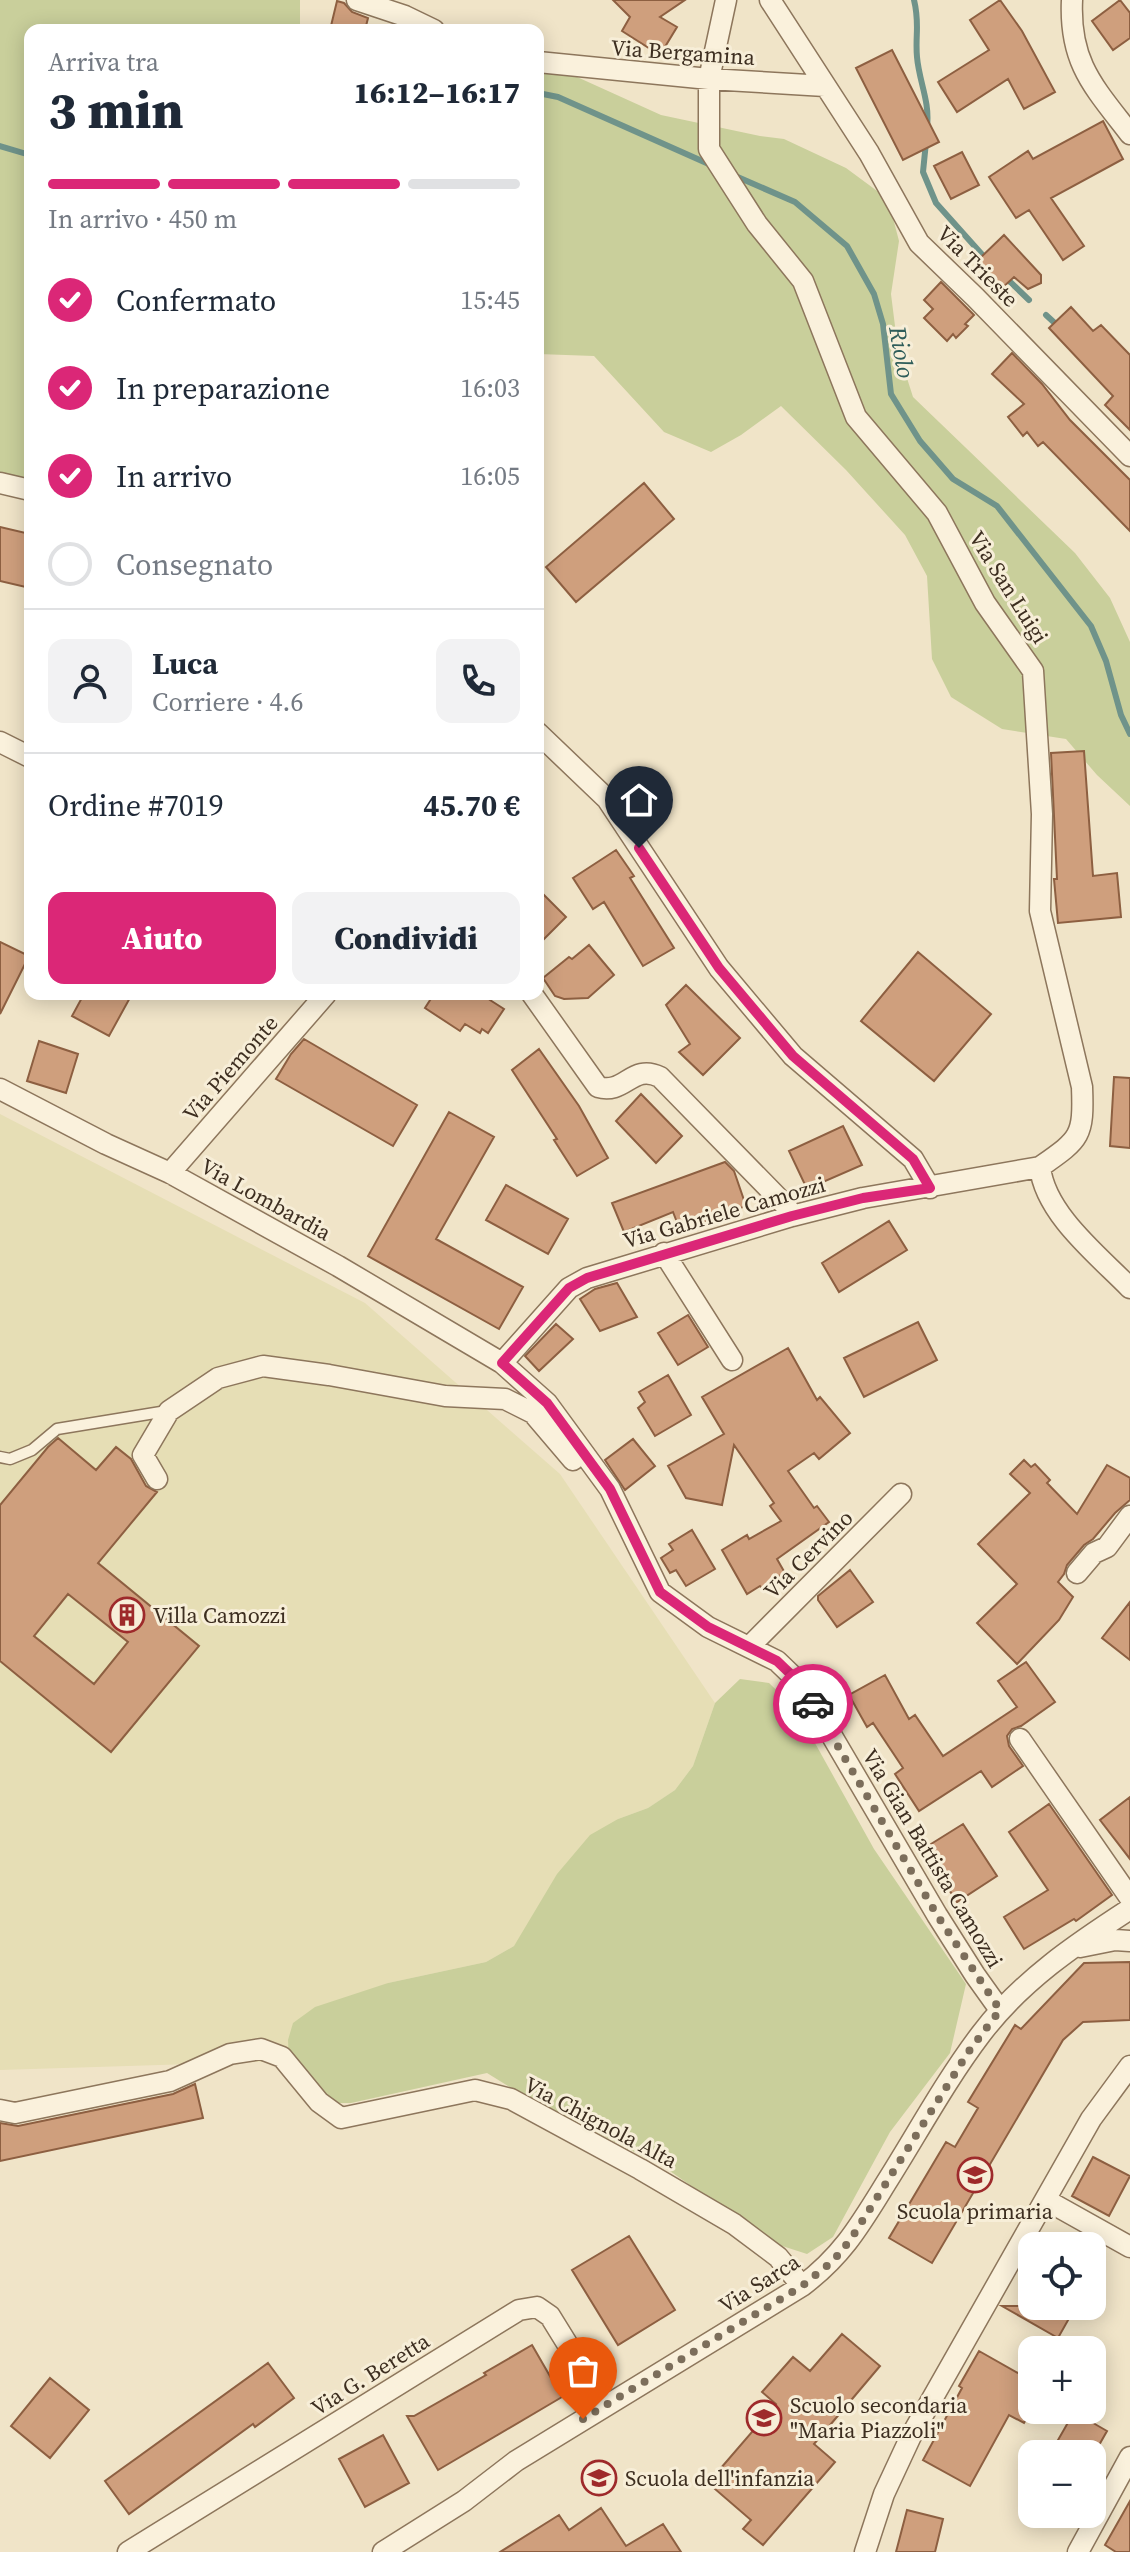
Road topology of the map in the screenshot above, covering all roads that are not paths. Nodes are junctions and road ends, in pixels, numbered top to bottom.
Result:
1 (357, 0) edge
2 (726, 0) edge
3 (770, 0) edge
4 (1072, 0) edge
5 (422, 24) edge
6 (544, 63) edge
7 (709, 79) junction
8 (825, 86) junction
9 (1130, 134) edge
10 (1130, 456) edge
11 (0, 483) edge
12 (24, 489) edge
13 (544, 739) edge
14 (0, 742) edge
15 (24, 754) edge
16 (321, 1000) edge
17 (536, 1000) edge
18 (0, 1089) edge
19 (1040, 1167) junction
20 (170, 1173) junction
21 (995, 1175) joint
22 (930, 1188) junction
23 (792, 1216) junction
24 (664, 1253) junction
25 (1130, 1288) edge
26 (732, 1360) dead end
27 (502, 1363) junction
28 (169, 1411) junction
29 (0, 1457) edge
30 (157, 1479) dead end
31 (610, 1489) junction
32 (901, 1494) dead end
33 (1130, 1516) edge
34 (1077, 1573) dead end
35 (749, 1647) junction
36 (1020, 1739) dead end
37 (1130, 1898) edge
38 (1130, 1909) edge
39 (1130, 1941) edge
40 (1064, 1952) junction
41 (1000, 2010) junction
42 (1130, 2066) edge
43 (0, 2110) edge
44 (1046, 2200) junction
45 (1130, 2247) edge
46 (802, 2286) junction
47 (605, 2405) junction
48 (1130, 2457) edge
49 (128, 2552) edge
50 (383, 2552) edge
51 (865, 2552) edge
52 (1078, 2552) edge

1 - 5 street
2 - 7 street, Via San Luigi
3 - 8 street, Via Trieste
4 - 9 street
6 - 7 street, Via Bergamina
7 - 8 street, Via Bergamina
7 - 19 street, Via San Luigi
8 - 10 street, Via Trieste
11 - 12 street
13 - 22 street
14 - 15 street
16 - 20 street, Via Piemonte
17 - 23 street
18 - 20 street, Via Lombardia
19 - 21 street, Via San Luigi
19 - 25 street
20 - 27 street, Via Lombardia
21 - 22 street, Via Gabriele Camozzi
22 - 23 street, Via Gabriele Camozzi
23 - 24 street, Via Gabriele Camozzi
24 - 26 street
24 - 27 street, Via Gabriele Camozzi
27 - 31 street, Via Gian Battista Camozzi
28 - 29 lane
28 - 30 street, Via Gian Battista Camozzi
28 - 31 street, Via Gian Battista Camozzi
31 - 35 street, Via Gian Battista Camozzi
32 - 35 street, Via Cervino
33 - 34 street
35 - 41 street, Via Gian Battista Camozzi
36 - 37 street
38 - 40 street, Via Sarca
39 - 40 street
40 - 41 street, Via Sarca
41 - 46 street, Via Sarca
42 - 44 street
43 - 46 street, Via Chignola Alta
44 - 45 street
44 - 51 street
46 - 47 street, Via Sarca
47 - 49 street, Via G. Beretta
47 - 50 street, Via Sarca
48 - 52 street

